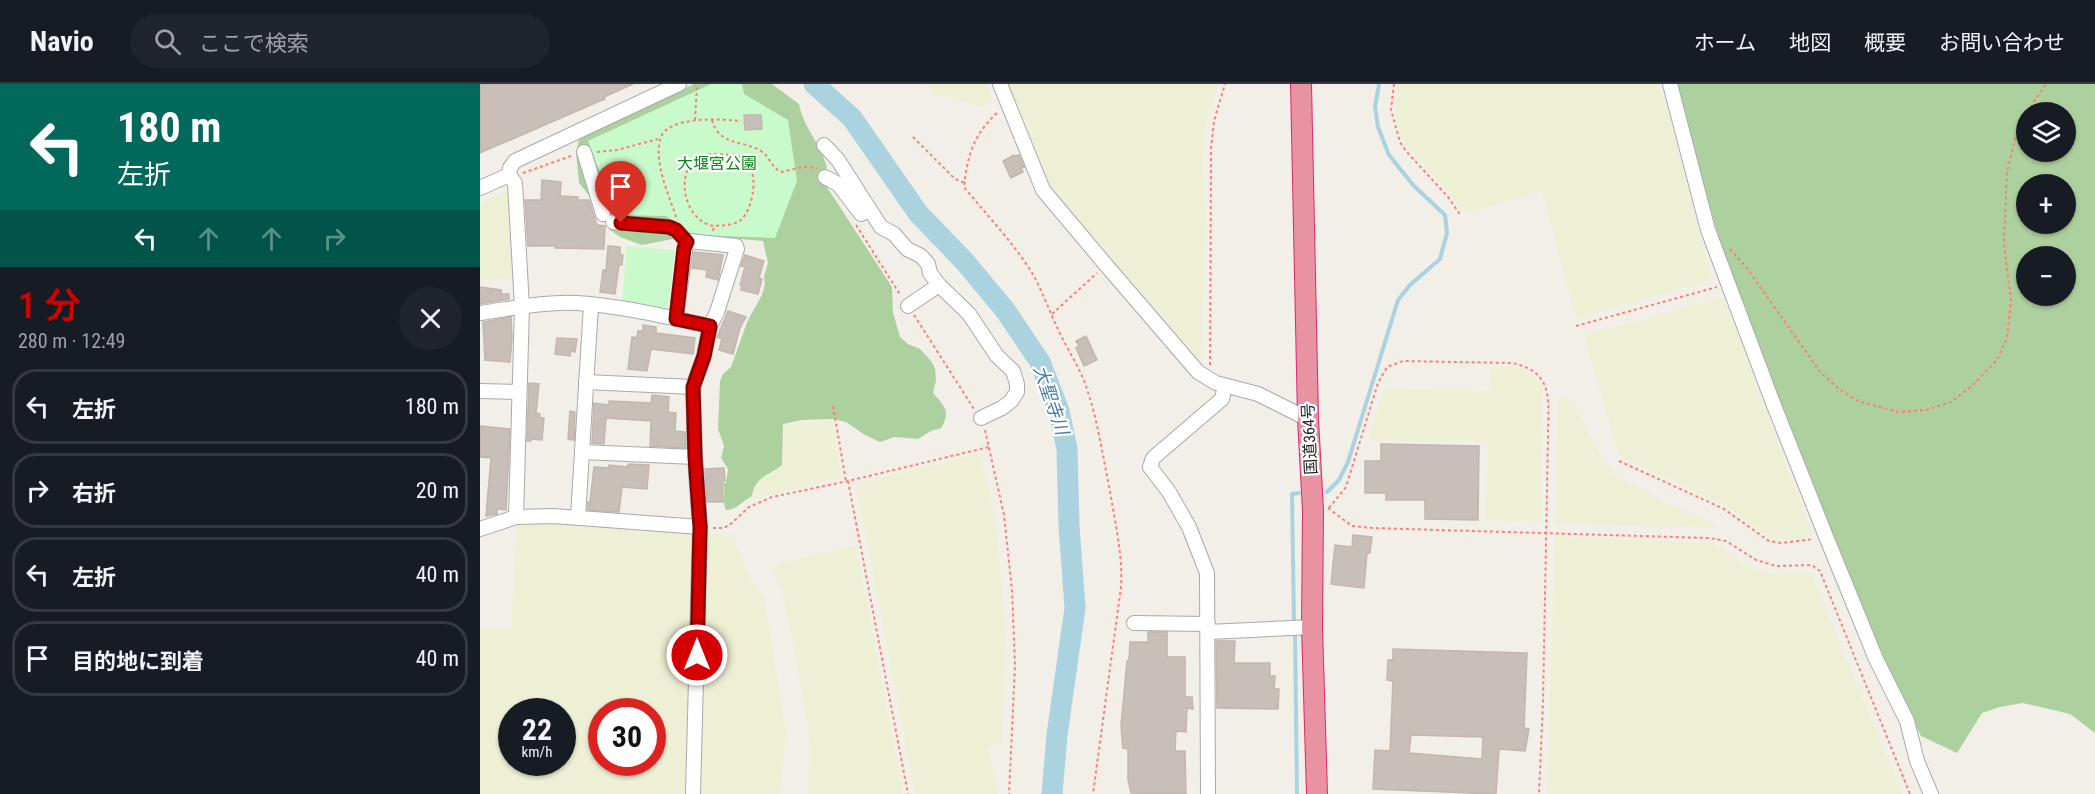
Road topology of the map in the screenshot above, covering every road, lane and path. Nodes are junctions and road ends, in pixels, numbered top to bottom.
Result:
1 (679, 84) edge
2 (697, 84) edge
3 (1000, 84) edge
4 (1225, 84) edge
5 (1301, 84) edge
6 (1394, 84) edge
7 (1670, 84) edge
8 (2046, 84) edge
9 (2034, 102) edge
10 (1009, 105) junction
11 (695, 120) junction
12 (712, 120) junction
13 (741, 121) dead end
14 (2016, 135) edge
15 (913, 137) dead end
16 (824, 145) dead end
17 (584, 152) dead end
18 (509, 175) junction
19 (825, 177) joint
20 (965, 183) junction
21 (480, 188) edge
22 (869, 209) junction
23 (1461, 216) dead end
24 (854, 222) dead end
25 (714, 225) junction
26 (677, 231) junction
27 (687, 242) junction
28 (712, 243) junction
29 (1728, 246) dead end
30 (1106, 265) junction
31 (1729, 284) junction
32 (939, 285) junction
33 (591, 305) junction
34 (908, 306) junction
35 (522, 307) junction
36 (480, 313) edge
37 (1051, 315) junction
38 (676, 319) junction
39 (710, 326) junction
40 (1576, 326) dead end
41 (1208, 380) junction
42 (586, 382) junction
43 (1225, 386) junction
44 (693, 387) junction
45 (480, 391) edge
46 (519, 392) junction
47 (833, 406) dead end
48 (981, 418) junction
49 (1308, 419) junction
50 (988, 447) junction
51 (582, 452) junction
52 (695, 457) junction
53 (1619, 461) dead end
54 (847, 481) junction
55 (1321, 509) junction
56 (516, 517) junction
57 (578, 517) junction
58 (700, 527) junction
59 (480, 529) edge
60 (1546, 532) junction
61 (1825, 534) junction
62 (1134, 623) dead end
63 (1312, 627) junction
64 (1208, 628) junction
65 (693, 794) edge
66 (908, 794) edge
67 (1009, 794) edge
68 (1093, 794) edge
69 (1208, 794) edge
70 (1317, 794) edge
71 (1539, 794) edge
72 (1910, 794) edge
73 (1931, 794) edge

1 - 18 street
2 - 11 path
3 - 10 street
4 - 41 path
5 - 49 highway, 国道364号
6 - 23 path
7 - 31 street
8 - 9 path
10 - 20 path
10 - 30 street
11 - 12 path
11 - 26 path
12 - 13 path
12 - 19 path
14 - 29 path
15 - 20 path
16 - 22 street
17 - 26 street
18 - 21 street
18 - 35 street
19 - 22 street
20 - 37 path
22 - 32 street
24 - 34 path
25 - 25 path
25 - 28 path
26 - 27 street
27 - 28 street
27 - 38 street
28 - 39 street
30 - 37 path
30 - 41 street
31 - 40 path
31 - 61 street
32 - 34 street
32 - 48 street
33 - 35 street
33 - 38 street
33 - 42 street
34 - 48 path
35 - 36 street
35 - 46 street
37 - 68 path
38 - 39 street
39 - 44 street
41 - 43 street
42 - 44 street
42 - 51 street
43 - 49 street
43 - 64 street
44 - 52 street
45 - 46 street
46 - 56 street
47 - 54 path
48 - 50 path
49 - 55 highway, 国道364号
50 - 54 path
50 - 67 path
51 - 52 street
51 - 57 street
52 - 58 street
53 - 61 path
54 - 58 path
54 - 66 path
55 - 60 path
55 - 60 path
55 - 63 highway, 国道364号
56 - 57 street
56 - 59 street
57 - 58 street
58 - 65 street
60 - 71 path
60 - 72 path
61 - 73 street
62 - 64 street
63 - 64 street
63 - 70 highway, 国道364号
64 - 69 street

